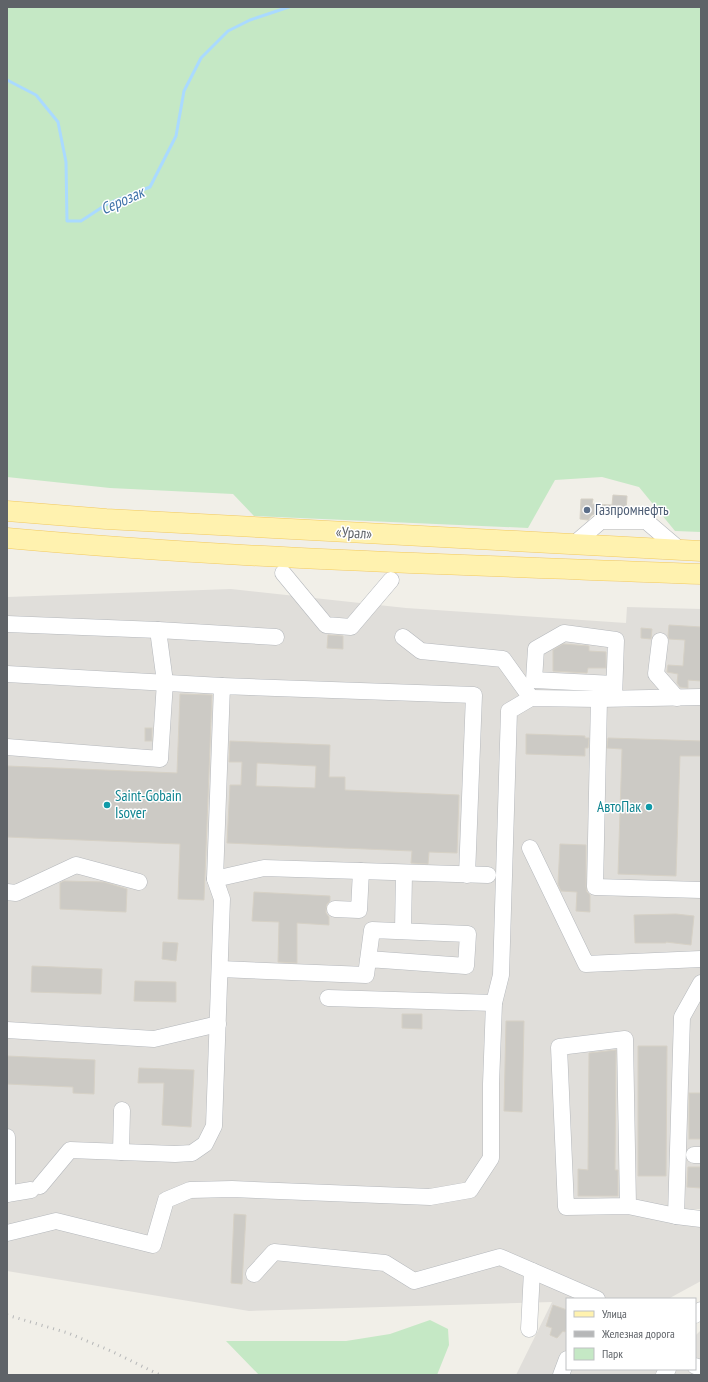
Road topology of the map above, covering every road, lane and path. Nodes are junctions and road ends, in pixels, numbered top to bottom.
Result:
1 (7, 511) edge
2 (7, 538) edge
3 (573, 545) junction
4 (680, 550) junction
5 (701, 551) edge
6 (283, 573) dead end
7 (701, 574) edge
8 (391, 580) dead end
9 (7, 624) edge
10 (158, 630) junction
11 (276, 637) dead end
12 (403, 637) dead end
13 (660, 641) dead end
14 (7, 674) edge
15 (165, 682) junction
16 (222, 686) junction
17 (609, 694) junction
18 (701, 697) edge
19 (531, 698) junction
20 (677, 698) junction
21 (7, 747) edge
22 (530, 848) dead end
23 (361, 871) junction
24 (404, 873) junction
25 (467, 875) junction
26 (488, 875) dead end
27 (215, 879) junction
28 (139, 882) dead end
29 (701, 890) edge
30 (7, 892) edge
31 (335, 909) dead end
32 (403, 932) junction
33 (368, 959) junction
34 (701, 959) edge
35 (220, 969) junction
36 (701, 983) edge
37 (328, 998) dead end
38 (494, 1003) junction
39 (218, 1024) junction
40 (7, 1030) edge
41 (122, 1110) dead end
42 (7, 1137) edge
43 (120, 1152) junction
44 (7, 1194) edge
45 (628, 1206) junction
46 (676, 1216) junction
47 (701, 1219) edge
48 (7, 1233) edge
49 (532, 1271) junction
50 (254, 1274) dead end
51 (595, 1298) edge
52 (529, 1329) dead end
53 (566, 1362) edge
54 (561, 1375) edge

1 - 3 main road, «Урал»
2 - 7 main road, «Урал»
3 - 4 main road, «Урал»
3 - 4 street
4 - 5 main road, «Урал»
6 - 8 street
9 - 10 street
10 - 11 street
10 - 15 street
12 - 19 street
13 - 20 street
14 - 15 street
15 - 16 street
15 - 21 street
16 - 25 street
16 - 27 street
17 - 17 street
17 - 19 street
17 - 20 street
17 - 29 street
18 - 20 street
19 - 38 street
22 - 34 street
23 - 24 street
23 - 27 street
23 - 31 street
24 - 25 street
24 - 32 street
25 - 26 street
27 - 35 street
28 - 30 street
32 - 33 street
32 - 33 street
33 - 35 street
35 - 39 street
36 - 46 street
37 - 38 street
38 - 48 street
39 - 40 street
39 - 43 street
41 - 43 street
42 - 44 street
43 - 44 street
45 - 45 street
45 - 46 street
46 - 47 street
49 - 50 street
49 - 51 street
49 - 52 street
53 - 54 street

